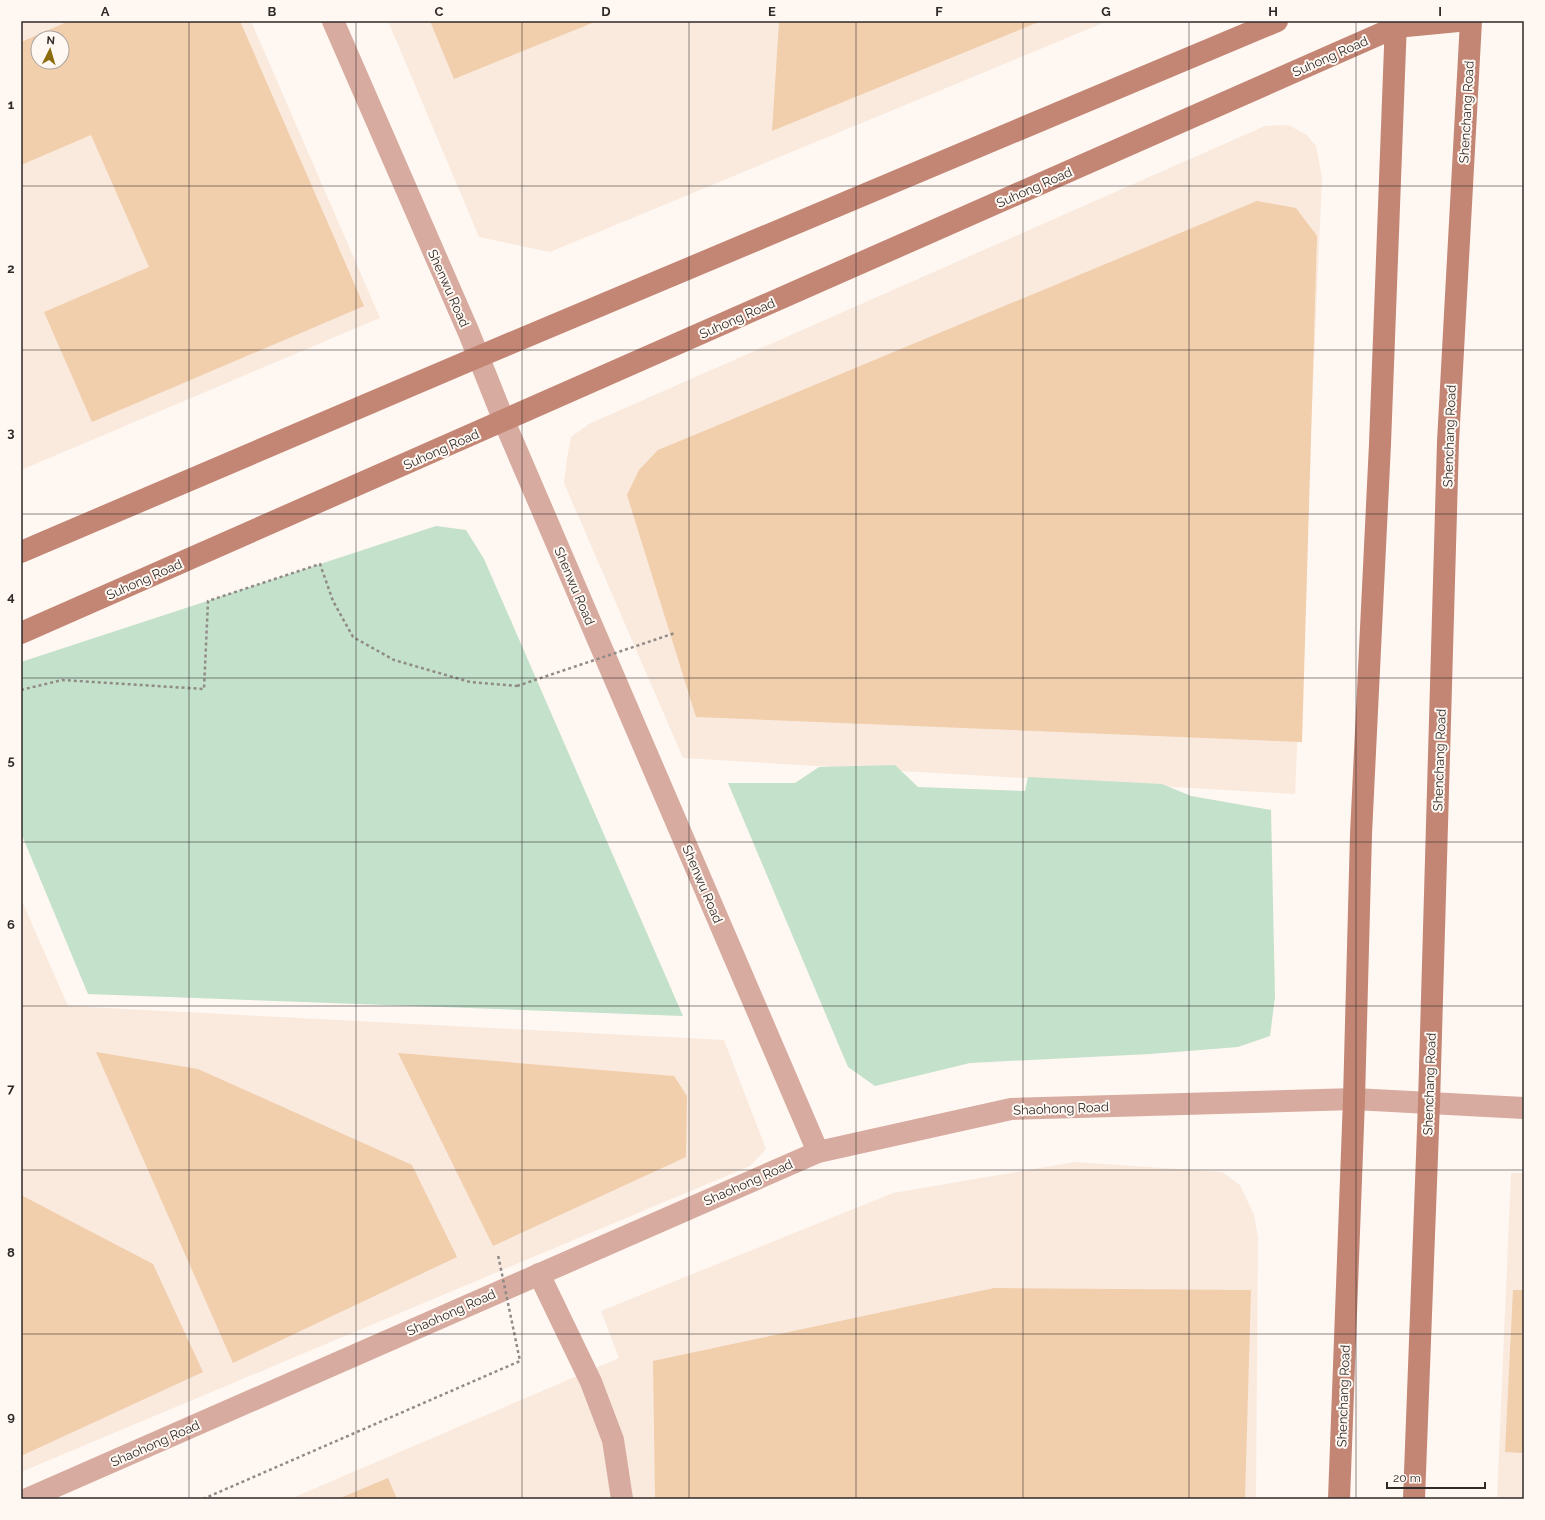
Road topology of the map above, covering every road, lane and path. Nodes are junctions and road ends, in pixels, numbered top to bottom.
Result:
1 (333, 21) edge
2 (1277, 21) edge
3 (1458, 21) edge
4 (1471, 21) edge
5 (1396, 24) edge
6 (478, 357) junction
7 (504, 421) junction
8 (21, 552) edge
9 (21, 633) edge
10 (675, 633) dead end
11 (21, 690) edge
12 (1354, 1099) junction
13 (1428, 1103) junction
14 (1524, 1108) edge
15 (818, 1152) junction
16 (498, 1255) dead end
17 (539, 1274) junction
18 (27, 1499) edge
19 (203, 1499) edge
20 (622, 1499) edge
21 (1339, 1499) edge
22 (1414, 1499) edge

1 - 6 street, Shenwu Road
2 - 6 main road
3 - 5 main road, Suhong Road
4 - 13 main road, Shenchang Road
5 - 7 main road, Suhong Road
5 - 12 main road, Shenchang Road
6 - 7 street, Shenwu Road
6 - 8 main road
7 - 9 main road, Suhong Road
7 - 15 street, Shenwu Road
10 - 11 path, bridge
12 - 13 street, Shaohong Road
12 - 15 street, Shaohong Road
12 - 21 main road, Shenchang Road
13 - 14 street, Shaohong Road
13 - 22 main road, Shenchang Road
15 - 17 street, Shaohong Road
16 - 19 path, bridge
17 - 18 street, Shaohong Road
17 - 20 street

